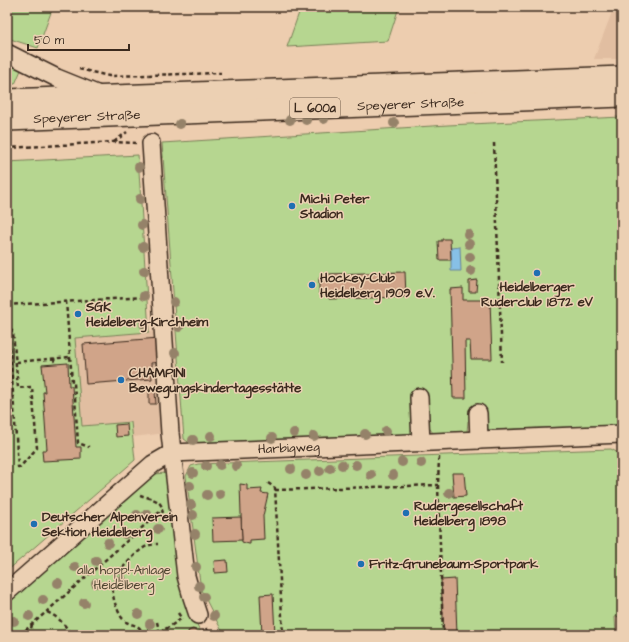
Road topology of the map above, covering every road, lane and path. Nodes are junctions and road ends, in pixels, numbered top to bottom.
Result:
1 (7, 53) edge
2 (622, 77) edge
3 (622, 96) edge
4 (105, 97) junction
5 (7, 100) edge
6 (7, 120) edge
7 (151, 143) dead end
8 (494, 143) dead end
9 (161, 296) junction
10 (66, 301) junction
11 (7, 305) edge
12 (8, 320) edge
13 (9, 328) junction
14 (70, 357) junction
15 (54, 358) junction
16 (16, 362) junction
17 (502, 362) dead end
18 (55, 364) dead end
19 (418, 397) dead end
20 (478, 413) dead end
21 (622, 434) edge
22 (479, 440) junction
23 (440, 442) junction
24 (421, 443) junction
25 (89, 447) dead end
26 (172, 453) junction
27 (268, 483) dead end
28 (438, 485) junction
29 (125, 489) junction
30 (275, 490) junction
31 (162, 510) junction
32 (164, 518) dead end
33 (158, 544) dead end
34 (7, 592) edge
35 (47, 612) junction
36 (178, 613) dead end
37 (188, 618) junction
38 (157, 622) dead end
39 (32, 624) junction
40 (207, 630) dead end
41 (160, 633) edge
42 (201, 633) dead end
43 (20, 635) edge
44 (29, 635) edge
45 (71, 635) edge
46 (145, 635) edge
47 (283, 635) edge
48 (443, 635) edge

1 - 4 street
2 - 4 main road, Speyerer Straße / L 600a
3 - 6 main road, Speyerer Straße / L 600a
4 - 5 main road, Speyerer Straße / L 600a
7 - 9 street
8 - 17 path
9 - 10 path
9 - 26 street
10 - 11 path
10 - 14 path
11 - 12 path
12 - 13 path
13 - 16 path
13 - 16 path
14 - 15 path
14 - 25 path
15 - 16 path
15 - 18 path
19 - 24 street
20 - 22 street
21 - 22 street, Harbigweg
22 - 23 street, Harbigweg
23 - 24 street, Harbigweg
23 - 28 path
24 - 26 street, Harbigweg
26 - 29 street, Harbigweg
26 - 37 street
27 - 30 path
28 - 30 path
28 - 48 path
29 - 31 path
29 - 34 street, Harbigweg
30 - 47 path
31 - 32 path
31 - 35 path
33 - 46 path
35 - 39 path
35 - 45 path
36 - 37 path
37 - 41 path
38 - 41 path
39 - 43 path
39 - 44 path
40 - 42 path

